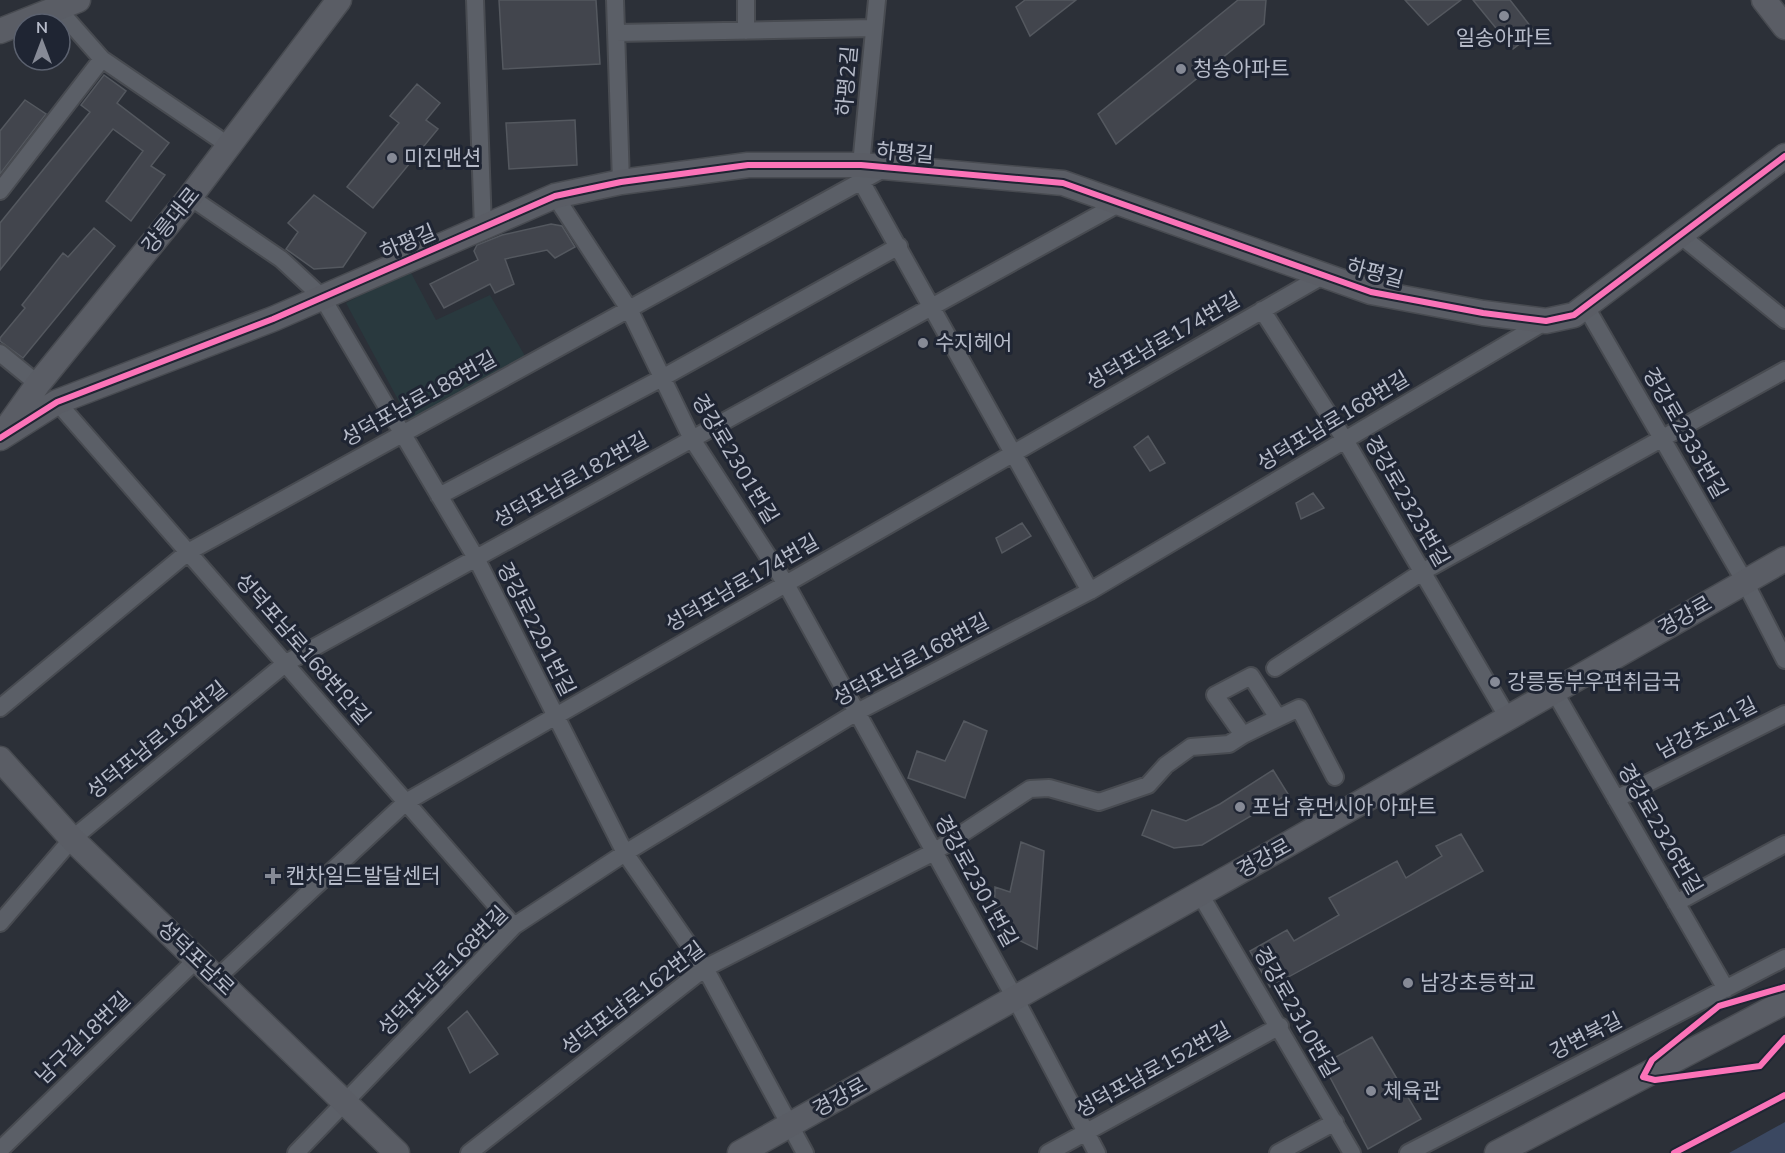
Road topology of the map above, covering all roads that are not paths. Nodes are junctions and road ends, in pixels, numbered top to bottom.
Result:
1 (339, 0) edge
2 (475, 0) edge
3 (615, 0) edge
4 (746, 0) edge
5 (877, 0) edge
6 (1764, 0) edge
7 (63, 3) edge
8 (1785, 27) edge
9 (874, 28) junction
10 (0, 31) edge
11 (746, 31) junction
12 (616, 33) junction
13 (102, 59) junction
14 (228, 145) junction
15 (1785, 156) edge
16 (861, 173) junction
17 (621, 182) junction
18 (0, 192) edge
19 (555, 196) junction
20 (190, 197) junction
21 (1120, 203) junction
22 (483, 228) junction
23 (1680, 235) junction
24 (899, 246) junction
25 (1323, 275) junction
26 (322, 297) junction
27 (933, 306) junction
28 (1586, 307) junction
29 (629, 309) junction
30 (1262, 310) junction
31 (1785, 320) edge
32 (1546, 321) junction
33 (0, 353) edge
34 (1785, 370) edge
35 (662, 378) junction
36 (38, 384) junction
37 (57, 402) junction
38 (402, 434) junction
39 (1662, 437) junction
40 (0, 438) edge
41 (692, 439) junction
42 (1345, 440) junction
43 (1013, 453) junction
44 (439, 496) junction
45 (188, 552) junction
46 (476, 558) junction
47 (1785, 559) edge
48 (1422, 572) junction
49 (1745, 582) junction
50 (786, 584) junction
51 (1090, 591) junction
52 (1785, 660) edge
53 (286, 663) junction
54 (1275, 668) dead end
55 (1554, 691) junction
56 (0, 708) edge
57 (857, 712) junction
58 (1785, 714) edge
59 (555, 716) junction
60 (1278, 718) junction
61 (1508, 718) junction
62 (1243, 735) junction
63 (0, 759) edge
64 (1335, 777) dead end
65 (1616, 799) junction
66 (406, 802) junction
67 (72, 839) junction
68 (1785, 844) edge
69 (934, 852) junction
70 (625, 853) junction
71 (1200, 894) junction
72 (1676, 903) junction
73 (0, 923) edge
74 (514, 926) junction
75 (1785, 958) edge
76 (197, 959) junction
77 (705, 968) junction
78 (217, 978) junction
79 (1726, 989) junction
80 (1015, 998) junction
81 (1785, 1002) edge
82 (1280, 1026) junction
83 (345, 1102) junction
84 (1335, 1122) junction
85 (790, 1125) junction
86 (1085, 1133) junction
87 (0, 1150) edge
88 (296, 1153) edge
89 (397, 1153) edge
90 (469, 1153) edge
91 (740, 1153) edge
92 (805, 1153) edge
93 (1048, 1153) edge
94 (1096, 1153) edge
95 (1278, 1153) edge
96 (1352, 1153) edge
97 (1408, 1153) edge
98 (1497, 1153) edge

1 - 14 street, 강릉대로
2 - 22 street
3 - 12 street
4 - 11 street
5 - 9 street, 하평2길
6 - 8 street
7 - 10 street
7 - 13 street
9 - 11 street
9 - 16 street, 하평2길
11 - 12 street
12 - 17 street
13 - 14 street
13 - 18 street
14 - 20 street, 강릉대로
15 - 23 street, 하평길
16 - 17 street, 하평길
16 - 21 street, 하평길
16 - 24 street
16 - 29 street, 성덕포남로188번길
17 - 19 street, 하평길
19 - 22 street, 하평길
19 - 29 street, 경강로2301번길
20 - 26 street, 경강로2291번길
20 - 36 street, 강릉대로
21 - 25 street, 하평길
21 - 27 street, 성덕포남로182번길
22 - 26 street, 하평길
23 - 28 street, 하평길
23 - 31 street
24 - 27 street
24 - 35 street
25 - 30 street, 성덕포남로174번길
25 - 32 street, 하평길
26 - 37 street, 하평길
26 - 38 street, 경강로2291번길
27 - 41 street, 성덕포남로182번길
27 - 43 street
28 - 32 street, 하평길
28 - 39 street, 경강로2333번길
29 - 35 street, 경강로2301번길
29 - 38 street, 성덕포남로188번길
30 - 42 street, 경강로2323번길
30 - 43 street, 성덕포남로174번길
32 - 42 street, 성덕포남로168번길
33 - 36 street
34 - 39 street
35 - 41 street, 경강로2301번길
35 - 44 street
36 - 40 street, 강릉대로
37 - 40 street, 하평길
37 - 45 street, 성덕포남로168번안길
38 - 44 street, 경강로2291번길
38 - 45 street, 성덕포남로188번길
39 - 48 street
39 - 49 street, 경강로2333번길
41 - 46 street, 성덕포남로182번길
41 - 50 street, 경강로2301번길
42 - 48 street, 경강로2323번길
42 - 51 street, 성덕포남로168번길
43 - 50 street, 성덕포남로174번길
43 - 51 street
44 - 46 street, 경강로2291번길
45 - 53 street, 성덕포남로168번안길
45 - 56 street, 성덕포남로188번길
46 - 53 street, 성덕포남로182번길
46 - 59 street, 경강로2291번길
47 - 49 street, 경강로
48 - 54 street
48 - 61 street, 경강로2323번길
49 - 52 street, 경강로2333번길
49 - 55 street, 경강로
50 - 57 street, 경강로2301번길
50 - 59 street, 성덕포남로174번길
51 - 57 street, 성덕포남로168번길
53 - 66 street, 성덕포남로168번안길
53 - 67 street, 성덕포남로182번길
55 - 61 street, 경강로
55 - 65 street, 경강로2326번길
57 - 69 street, 경강로2301번길
57 - 70 street, 성덕포남로168번길
58 - 65 street, 남강초교1길
59 - 66 street, 성덕포남로174번길
59 - 70 street, 경강로2291번길
60 - 62 street, 성덕포남로162번길
60 - 62 street
60 - 64 street, 성덕포남로162번길
61 - 71 street, 경강로
62 - 69 street, 성덕포남로162번길
63 - 67 street, 성덕포남로
65 - 72 street, 경강로2326번길
66 - 74 street, 성덕포남로168번안길
66 - 78 street, 성덕포남로174번길
67 - 73 street, 성덕포남로182번길
67 - 76 street, 성덕포남로
68 - 72 street
69 - 77 street, 성덕포남로162번길
69 - 80 street, 경강로2301번길
70 - 74 street, 성덕포남로168번길
70 - 77 street, 경강로2291번길
71 - 80 street, 경강로
71 - 82 street, 경강로2310번길
72 - 79 street, 경강로2326번길
74 - 83 street, 성덕포남로168번길
75 - 79 street, 강변북길
76 - 78 street, 성덕포남로
76 - 87 street, 남구길18번길
77 - 85 street, 경강로2291번길
77 - 90 street, 성덕포남로162번길
78 - 83 street, 성덕포남로
79 - 97 street, 강변북길
80 - 85 street, 경강로
80 - 86 street, 경강로2301번길
81 - 98 street
82 - 84 street, 경강로2310번길
82 - 86 street, 성덕포남로152번길
83 - 88 street, 성덕포남로168번길
83 - 89 street, 성덕포남로
84 - 95 street
84 - 96 street, 경강로2310번길
85 - 91 street, 경강로
85 - 92 street, 경강로2291번길
86 - 93 street, 성덕포남로152번길
86 - 94 street, 경강로2301번길

